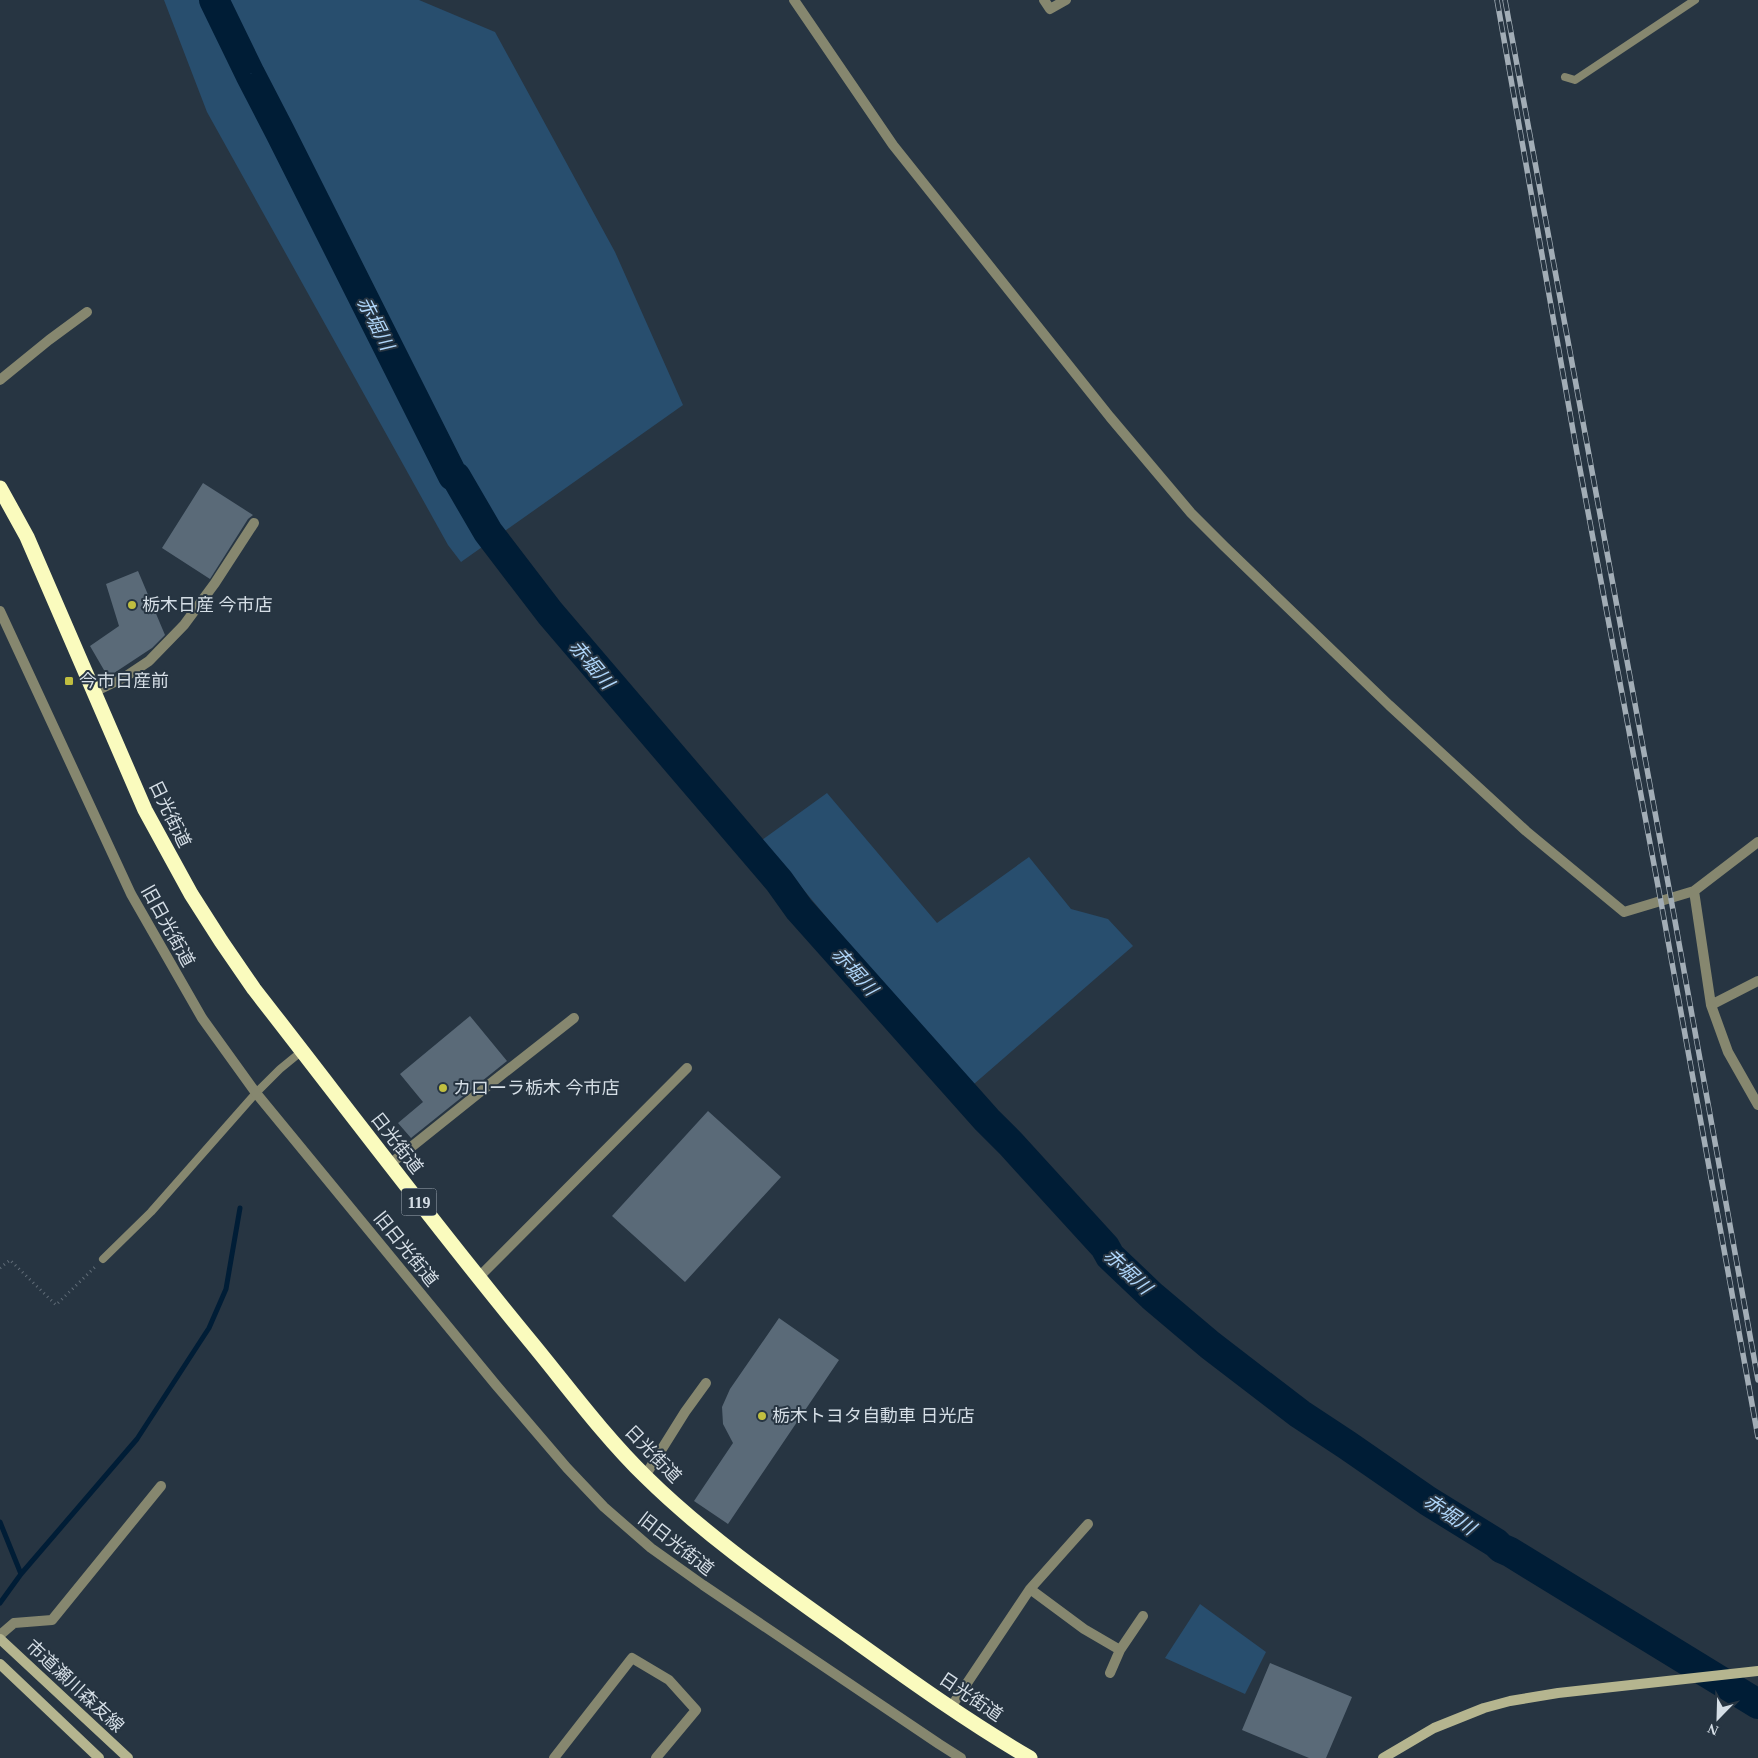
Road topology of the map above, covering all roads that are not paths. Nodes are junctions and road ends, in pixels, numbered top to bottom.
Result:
1 (794, 0) edge
2 (1044, 0) edge
3 (1066, 0) edge
4 (1695, 0) edge
5 (1565, 77) dead end
6 (87, 312) dead end
7 (0, 380) edge
8 (0, 488) edge
9 (254, 523) dead end
10 (0, 611) edge
11 (94, 692) junction
12 (1758, 842) edge
13 (1694, 891) junction
14 (1758, 981) edge
15 (1711, 1005) junction
16 (574, 1018) dead end
17 (302, 1051) junction
18 (687, 1068) dead end
19 (256, 1093) junction
20 (1758, 1105) edge
21 (390, 1164) junction
22 (104, 1259) road end
23 (478, 1278) junction
24 (706, 1383) dead end
25 (645, 1476) junction
26 (161, 1486) dead end
27 (1088, 1524) dead end
28 (1030, 1589) junction
29 (1143, 1616) dead end
30 (0, 1635) edge
31 (0, 1638) edge
32 (1120, 1650) junction
33 (0, 1664) edge
34 (1758, 1671) edge
35 (1110, 1673) dead end
36 (951, 1707) junction
37 (97, 1757) edge
38 (128, 1758) edge
39 (554, 1758) edge
40 (656, 1758) edge
41 (961, 1758) edge
42 (1030, 1758) edge
43 (1383, 1758) edge

1 - 13 street
2 - 3 street
4 - 5 lane
6 - 7 street
8 - 11 highway, 日光街道 / 119
9 - 11 street
10 - 19 street, 旧日光街道
11 - 17 highway, 日光街道 / 119
12 - 13 street
13 - 15 street
14 - 15 street
15 - 20 street
16 - 21 street
17 - 19 lane
17 - 21 highway, 日光街道 / 119
18 - 23 street
19 - 22 lane
19 - 41 street, 旧日光街道
21 - 23 highway, 日光街道 / 119
23 - 25 highway, 日光街道 / 119
24 - 25 street
25 - 36 highway, 日光街道 / 119
26 - 30 street
27 - 28 street
28 - 32 street
28 - 36 street
29 - 32 street
31 - 38 street, 市道瀬川森友線
32 - 35 street
33 - 37 street, 市道瀬川森友線
34 - 43 street
36 - 42 highway, 日光街道 / 119
39 - 40 street

